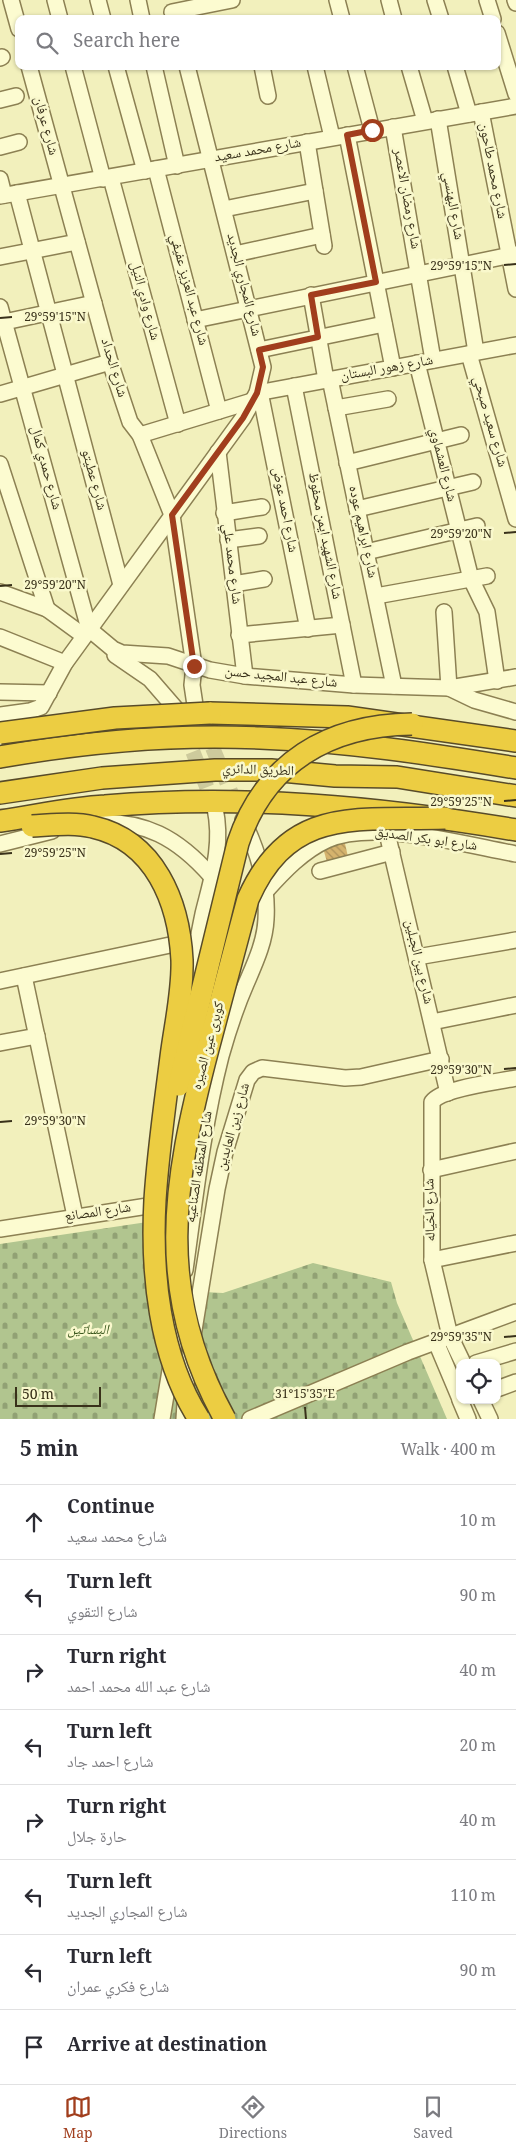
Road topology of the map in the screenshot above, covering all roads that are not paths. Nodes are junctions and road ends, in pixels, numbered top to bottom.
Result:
1 (11, 0) edge
2 (55, 0) edge
3 (98, 0) edge
4 (138, 0) edge
5 (232, 0) edge
6 (337, 0) edge
7 (389, 0) edge
8 (435, 0) edge
9 (487, 0) edge
10 (172, 10) edge
11 (15, 15) edge
12 (59, 15) edge
13 (102, 15) edge
14 (141, 15) edge
15 (341, 15) edge
16 (393, 15) edge
17 (440, 15) edge
18 (492, 15) edge
19 (501, 46) edge
20 (30, 70) edge
21 (74, 70) edge
22 (117, 70) edge
23 (155, 70) edge
24 (188, 70) edge
25 (263, 70) edge
26 (316, 70) edge
27 (356, 70) edge
28 (411, 70) edge
29 (457, 70) edge
30 (516, 94) edge
31 (16, 96) dead end
32 (268, 96) dead end
33 (0, 100) edge
34 (516, 106) edge
35 (475, 113) junction
36 (431, 120) junction
37 (393, 127) junction
38 (372, 130) junction
39 (339, 136) junction
40 (19, 142) dead end
41 (307, 142) junction
42 (0, 146) edge
43 (212, 159) junction
44 (177, 166) junction
45 (151, 170) junction
46 (107, 178) junction
47 (0, 179) edge
48 (61, 186) junction
49 (315, 191) junction
50 (7, 195) edge
51 (224, 210) junction
52 (78, 242) junction
53 (32, 251) junction
54 (235, 254) junction
55 (513, 255) edge
56 (0, 257) edge
57 (462, 265) junction
58 (419, 274) junction
59 (376, 282) junction
60 (516, 289) edge
61 (311, 295) junction
62 (94, 303) junction
63 (249, 307) junction
64 (48, 313) junction
65 (1, 318) edge
66 (195, 320) junction
67 (384, 324) junction
68 (318, 337) junction
69 (516, 345) edge
70 (259, 350) junction
71 (473, 353) junction
72 (433, 360) junction
73 (110, 362) junction
74 (417, 363) junction
75 (392, 368) junction
76 (64, 376) junction
77 (328, 380) junction
78 (294, 386) junction
79 (23, 388) junction
80 (0, 394) edge
81 (257, 395) junction
82 (388, 399) dead end
83 (336, 408) junction
84 (219, 411) junction
85 (178, 424) junction
86 (140, 435) junction
87 (461, 435) dead end
88 (435, 441) junction
89 (218, 452) junction
90 (347, 463) junction
91 (0, 464) edge
92 (473, 482) dead end
93 (447, 488) junction
94 (262, 507) dead end
95 (357, 508) junction
96 (224, 513) junction
97 (172, 515) junction
98 (516, 519) edge
99 (477, 526) dead end
100 (458, 530) junction
101 (259, 536) dead end
102 (228, 540) junction
103 (366, 552) junction
104 (487, 576) dead end
105 (470, 579) junction
106 (264, 580) dead end
107 (233, 584) junction
108 (121, 585) junction
109 (0, 592) edge
110 (376, 596) junction
111 (47, 609) junction
112 (444, 612) dead end
113 (342, 626) junction
114 (308, 629) junction
115 (85, 635) junction
116 (240, 635) junction
117 (0, 637) edge
118 (64, 663) junction
119 (194, 666) junction
120 (245, 676) junction
121 (516, 677) edge
122 (497, 681) junction
123 (354, 685) junction
124 (394, 686) junction
125 (449, 688) junction
126 (0, 692) edge
127 (49, 693) junction
128 (195, 705) tunnel mouth
129 (176, 709) tunnel mouth
130 (516, 712) edge
131 (0, 715) edge
132 (412, 724) junction
133 (0, 733) edge
134 (516, 741) edge
135 (0, 757) edge
136 (516, 768) edge
137 (0, 793) edge
138 (516, 796) edge
139 (237, 807) tunnel mouth
140 (216, 808) tunnel mouth
141 (445, 818) junction
142 (0, 821) edge
143 (0, 828) edge
144 (516, 830) edge
145 (386, 833) junction
146 (0, 844) edge
147 (392, 852) junction
148 (516, 854) edge
149 (320, 871) dead end
150 (212, 877) junction
151 (266, 891) junction
152 (198, 939) junction
153 (516, 940) edge
154 (417, 957) junction
155 (24, 976) junction
156 (0, 981) edge
157 (516, 1005) edge
158 (432, 1022) junction
159 (36, 1036) junction
160 (0, 1043) edge
161 (440, 1059) junction
162 (516, 1078) edge
163 (448, 1092) junction
164 (516, 1151) edge
165 (157, 1170) junction
166 (431, 1170) junction
167 (195, 1199) junction
168 (150, 1206) junction
169 (76, 1216) junction
170 (0, 1229) edge
171 (516, 1243) edge
172 (432, 1260) junction
173 (516, 1312) edge
174 (450, 1336) junction
175 (436, 1342) junction
176 (516, 1351) edge
177 (461, 1359) edge
178 (489, 1359) edge
179 (187, 1373) junction
180 (170, 1376) junction
181 (516, 1382) edge
182 (501, 1388) edge
183 (456, 1390) edge
184 (462, 1404) edge
185 (483, 1404) edge
186 (162, 1419) edge
187 (184, 1419) edge
188 (199, 1419) edge
189 (225, 1419) edge
190 (250, 1419) edge
191 (468, 1419) edge
192 (490, 1419) edge

1 - 11 street
2 - 12 street
3 - 13 street
4 - 14 street
5 - 10 street
6 - 15 street
7 - 16 street
8 - 17 street
9 - 18 street
19 - 30 street
20 - 48 street, شارع عرفان
21 - 46 street, شارع وادي النيل
22 - 45 street, شارع عبد العزيز عفيفي
23 - 44 street
24 - 43 street, شارع المجاري الجديد
25 - 32 street
26 - 39 street
27 - 38 street
28 - 36 street, شارع البهنسي
29 - 35 street, شارع محمد طاحون
31 - 33 street
34 - 35 street, شارع محمد سعيد
35 - 36 street, شارع محمد سعيد
35 - 55 street, شارع محمد طاحون
36 - 37 street, شارع محمد سعيد
36 - 57 street, شارع البهنسي
37 - 38 street, شارع محمد سعيد
37 - 58 street, شارع رمضان الاعصر
38 - 39 street, شارع محمد سعيد
39 - 41 street, شارع محمد سعيد
39 - 59 street
40 - 42 street
41 - 43 street, شارع محمد سعيد
41 - 49 street
43 - 44 street, شارع محمد سعيد
43 - 51 street, شارع المجاري الجديد
44 - 45 street, شارع محمد سعيد
45 - 46 street, شارع محمد سعيد
45 - 66 street, شارع عبد العزيز عفيفي
46 - 48 street, شارع محمد سعيد
46 - 85 street, شارع وادي النيل
47 - 50 street, شارع عطيتو
48 - 50 street, شارع محمد سعيد
48 - 52 street, شارع الحداد
49 - 51 street
49 - 54 street
50 - 53 street, شارع عطيتو
51 - 54 street, شارع المجاري الجديد
52 - 53 street
52 - 62 street, شارع الحداد
53 - 56 street
53 - 64 street, شارع عطيتو
54 - 63 street, شارع المجاري الجديد
55 - 57 street
55 - 60 street, شارع محمد طاحون
57 - 58 street
57 - 71 street, شارع البهنسي
58 - 59 street
58 - 72 street, شارع رمضان الاعصر
59 - 61 street
59 - 67 street
61 - 63 street
61 - 68 street, شارع ابراهيم عوده
62 - 64 street
62 - 73 street, شارع الحداد
63 - 66 street
63 - 70 street, شارع المجاري الجديد
64 - 65 street
64 - 76 street, شارع عطيتو
65 - 79 street, شارع حمدي كمال
66 - 84 street, شارع عبد العزيز عفيفي
67 - 68 street
67 - 75 street
68 - 70 street
68 - 77 street, شارع ابراهيم عوده
69 - 71 street, شارع زهور البستان
70 - 81 street, شارع المجاري الجديد
71 - 72 street, شارع زهور البستان
71 - 98 street, شارع سعيد صبحي
72 - 74 street, شارع زهور البستان
73 - 76 street
73 - 86 street, شارع الحداد
74 - 75 street, شارع زهور البستان
74 - 88 street, شارع العشماوي
75 - 77 street, شارع زهور البستان
76 - 79 street
76 - 108 street, شارع عطيتو
77 - 78 street, شارع زهور البستان
77 - 83 street, شارع ابراهيم عوده
78 - 81 street, شارع زهور البستان
78 - 113 street, شارع الشهيد ايمن محفوظ
79 - 80 street
79 - 115 street, شارع حمدي كمال
81 - 84 street, شارع زهور البستان
81 - 89 street, شارع المجاري الجديد
81 - 114 street, شارع احمد عوض
82 - 83 street
83 - 90 street, شارع ابراهيم عوده
84 - 85 street, شارع زهور البستان
85 - 86 street, شارع زهور البستان
86 - 97 street, شارع الحداد
87 - 88 street
88 - 90 street
88 - 93 street, شارع العشماوي
89 - 96 street, شارع محمد علي
89 - 97 street, شارع المجاري الجديد
90 - 95 street, شارع ابراهيم عوده
91 - 111 street
92 - 93 street
93 - 95 street
93 - 100 street, شارع العشماوي
94 - 96 street
95 - 103 street, شارع ابراهيم عوده
96 - 102 street, شارع محمد علي
97 - 108 street, شارع المجاري الجديد
97 - 119 street, شارع الحداد
99 - 100 street
100 - 103 street
100 - 105 street, شارع العشماوي
101 - 102 street
102 - 107 street, شارع محمد علي
103 - 110 street, شارع ابراهيم عوده
104 - 105 street
105 - 110 street
105 - 122 street, شارع العشماوي
106 - 107 street
107 - 116 street, شارع محمد علي
108 - 115 street, شارع المجاري الجديد
109 - 111 street
110 - 124 street, شارع ابراهيم عوده
111 - 115 street
112 - 125 street
113 - 114 street
113 - 123 street, شارع الشهيد ايمن محفوظ
114 - 116 street
115 - 118 street, شارع المجاري الجديد
115 - 119 street, شارع عبد المجيد حسن
115 - 129 street
116 - 120 street, شارع محمد علي
117 - 118 street
118 - 127 street, شارع المجاري الجديد
119 - 120 street, شارع عبد المجيد حسن
119 - 128 street, شارع الحداد
120 - 123 street, شارع عبد المجيد حسن
121 - 122 street
122 - 125 street
123 - 124 street, شارع عبد المجيد حسن
124 - 125 street, شارع عبد المجيد حسن
125 - 130 street
126 - 127 street
127 - 131 street, شارع المجاري الجديد
132 - 133 highway, bridge
132 - 134 highway
132 - 165 highway, bridge
135 - 136 highway
137 - 138 highway, الطريق الدائري
139 - 151 street, شارع المنطقه الصناعيه
140 - 150 street
141 - 142 highway
141 - 144 highway
141 - 189 highway, كوبرى عين الصيره, bridge
143 - 165 highway, bridge
145 - 147 street, شارع بين الجبلين
145 - 148 street, شارع ابو بكر الصديق
145 - 151 street, شارع ابو بكر الصديق
146 - 150 street
147 - 149 street
147 - 154 street, شارع بين الجبلين
150 - 152 street
151 - 167 street, شارع المنطقه الصناعيه
152 - 155 street
152 - 168 street
153 - 154 street
154 - 158 street, شارع بين الجبلين
155 - 156 street
155 - 159 street
157 - 158 street
158 - 161 street, شارع بين الجبلين
159 - 160 street
159 - 169 street
161 - 163 street, شارع بين الجبلين
161 - 179 street, شارع زين العابدين
162 - 163 street
163 - 166 street, شارع الخياله
164 - 166 street
165 - 188 highway, bridge
166 - 172 street, شارع الخياله
167 - 168 street, شارع المصانع
167 - 180 street, شارع المنطقه الصناعيه
168 - 169 street, شارع المصانع
169 - 170 street, شارع المصانع
171 - 172 street
172 - 174 street, شارع الخياله
173 - 174 street
174 - 175 street
174 - 177 street, شارع الخياله
175 - 183 street
175 - 190 street
176 - 178 street
179 - 180 street
179 - 187 street
180 - 186 street, شارع المنطقه الصناعيه
181 - 182 street
184 - 191 street
185 - 192 street

